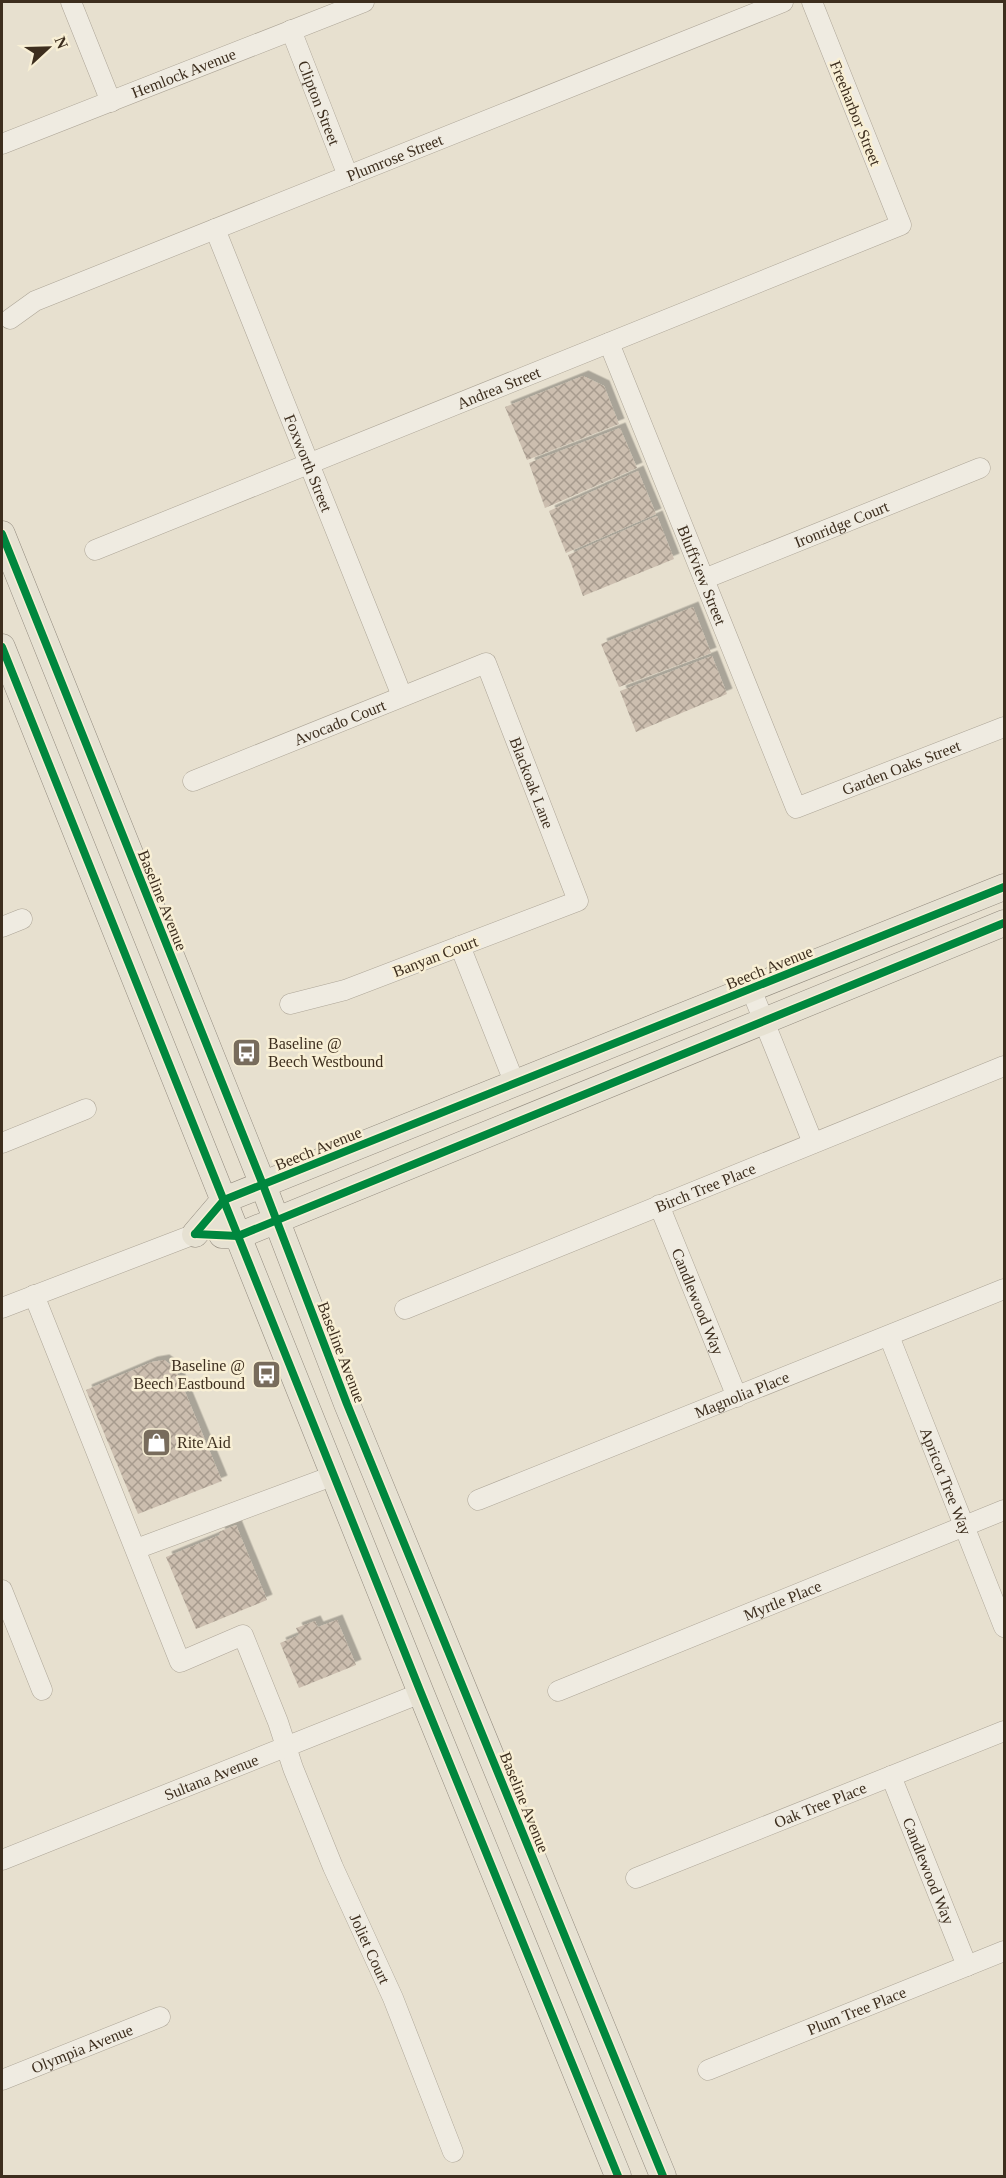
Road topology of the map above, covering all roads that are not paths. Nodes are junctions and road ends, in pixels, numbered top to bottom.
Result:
1 (71, 2) edge
2 (364, 2) edge
3 (783, 2) edge
4 (812, 2) edge
5 (291, 30) junction
6 (111, 102) junction
7 (2, 144) edge
8 (348, 176) junction
9 (901, 225) joint
10 (216, 229) junction
11 (10, 319) dead end
12 (609, 343) junction
13 (308, 465) junction
14 (980, 468) dead end
15 (2, 534) edge
16 (95, 550) dead end
17 (704, 579) junction
18 (2, 647) edge
19 (486, 663) joint
20 (402, 696) junction
21 (1005, 727) edge
22 (193, 781) dead end
23 (796, 808) joint
24 (1005, 887) edge
25 (578, 901) joint
26 (22, 919) dead end
27 (1005, 923) edge
28 (2, 927) edge
29 (460, 946) junction
30 (751, 989) junction
31 (290, 1004) dead end
32 (764, 1020) junction
33 (1005, 1066) edge
34 (515, 1084) junction
35 (86, 1109) dead end
36 (2, 1143) edge
37 (813, 1143) junction
38 (263, 1185) junction
39 (224, 1200) junction
40 (660, 1205) junction
41 (275, 1219) junction
42 (195, 1234) junction
43 (238, 1236) junction
44 (1005, 1289) edge
45 (34, 1295) junction
46 (2, 1308) edge
47 (405, 1309) dead end
48 (889, 1336) junction
49 (737, 1397) junction
50 (335, 1475) junction
51 (478, 1500) dead end
52 (1005, 1510) edge
53 (964, 1526) junction
54 (136, 1549) junction
55 (2, 1590) edge
56 (1005, 1627) edge
57 (42, 1690) dead end
58 (558, 1691) dead end
59 (420, 1693) junction
60 (1005, 1731) edge
61 (285, 1747) junction
62 (891, 1776) junction
63 (2, 1860) edge
64 (636, 1878) dead end
65 (1005, 1951) edge
66 (967, 1966) junction
67 (160, 2017) dead end
68 (708, 2070) dead end
69 (2, 2080) edge
70 (453, 2152) dead end
71 (618, 2176) edge
72 (663, 2176) edge

1 - 6 street
2 - 5 street, Hemlock Avenue
3 - 8 street, Plumrose Street
4 - 9 street, Freeharbor Street
5 - 6 street, Hemlock Avenue
5 - 8 street, Clipton Street
6 - 7 street, Hemlock Avenue
8 - 10 street, Plumrose Street
9 - 12 street, Andrea Street
10 - 11 street, Plumrose Street
10 - 13 street, Foxworth Street
12 - 13 street, Andrea Street
12 - 17 street, Bluffview Street
13 - 16 street, Andrea Street
13 - 20 street, Foxworth Street
14 - 17 street, Ironridge Court
15 - 38 main road, Baseline Avenue
17 - 23 street, Bluffview Street
18 - 39 main road
19 - 20 street, Avocado Court
19 - 25 street, Blackoak Lane
20 - 22 street, Avocado Court
21 - 23 street, Garden Oaks Street
24 - 30 main road, Beech Avenue
25 - 29 street, Banyan Court
26 - 28 street
27 - 32 main road, Beech Avenue
29 - 31 street, Banyan Court
29 - 34 street
30 - 32 street
30 - 34 main road, Beech Avenue
32 - 37 street
32 - 41 main road, Beech Avenue
33 - 37 street, Birch Tree Place
34 - 38 main road, Beech Avenue
35 - 36 street
37 - 40 street, Birch Tree Place
38 - 39 main road, Beech Avenue
38 - 41 main road, Baseline Avenue
39 - 42 main road, Beech Avenue
39 - 43 main road
40 - 47 street, Birch Tree Place
40 - 49 street, Candlewood Way
41 - 43 main road, Beech Avenue
41 - 72 main road, Baseline Avenue
42 - 43 main road, Beech Avenue
42 - 45 street, Beech Avenue
43 - 50 main road
44 - 48 street, Magnolia Place
45 - 46 street, Beech Avenue
45 - 54 street
48 - 49 street, Magnolia Place
48 - 53 street, Apricot Tree Way
49 - 51 street, Magnolia Place
50 - 54 street
50 - 59 main road
52 - 53 street, Myrtle Place
53 - 56 street, Apricot Tree Way
53 - 58 street, Myrtle Place
54 - 61 street, Joliet Court
55 - 57 street
59 - 61 street, Sultana Avenue
59 - 71 main road
60 - 62 street, Oak Tree Place
61 - 63 street, Sultana Avenue
61 - 70 street, Joliet Court
62 - 64 street, Oak Tree Place
62 - 66 street, Candlewood Way
65 - 66 street, Plum Tree Place
66 - 68 street, Plum Tree Place
67 - 69 street, Olympia Avenue

